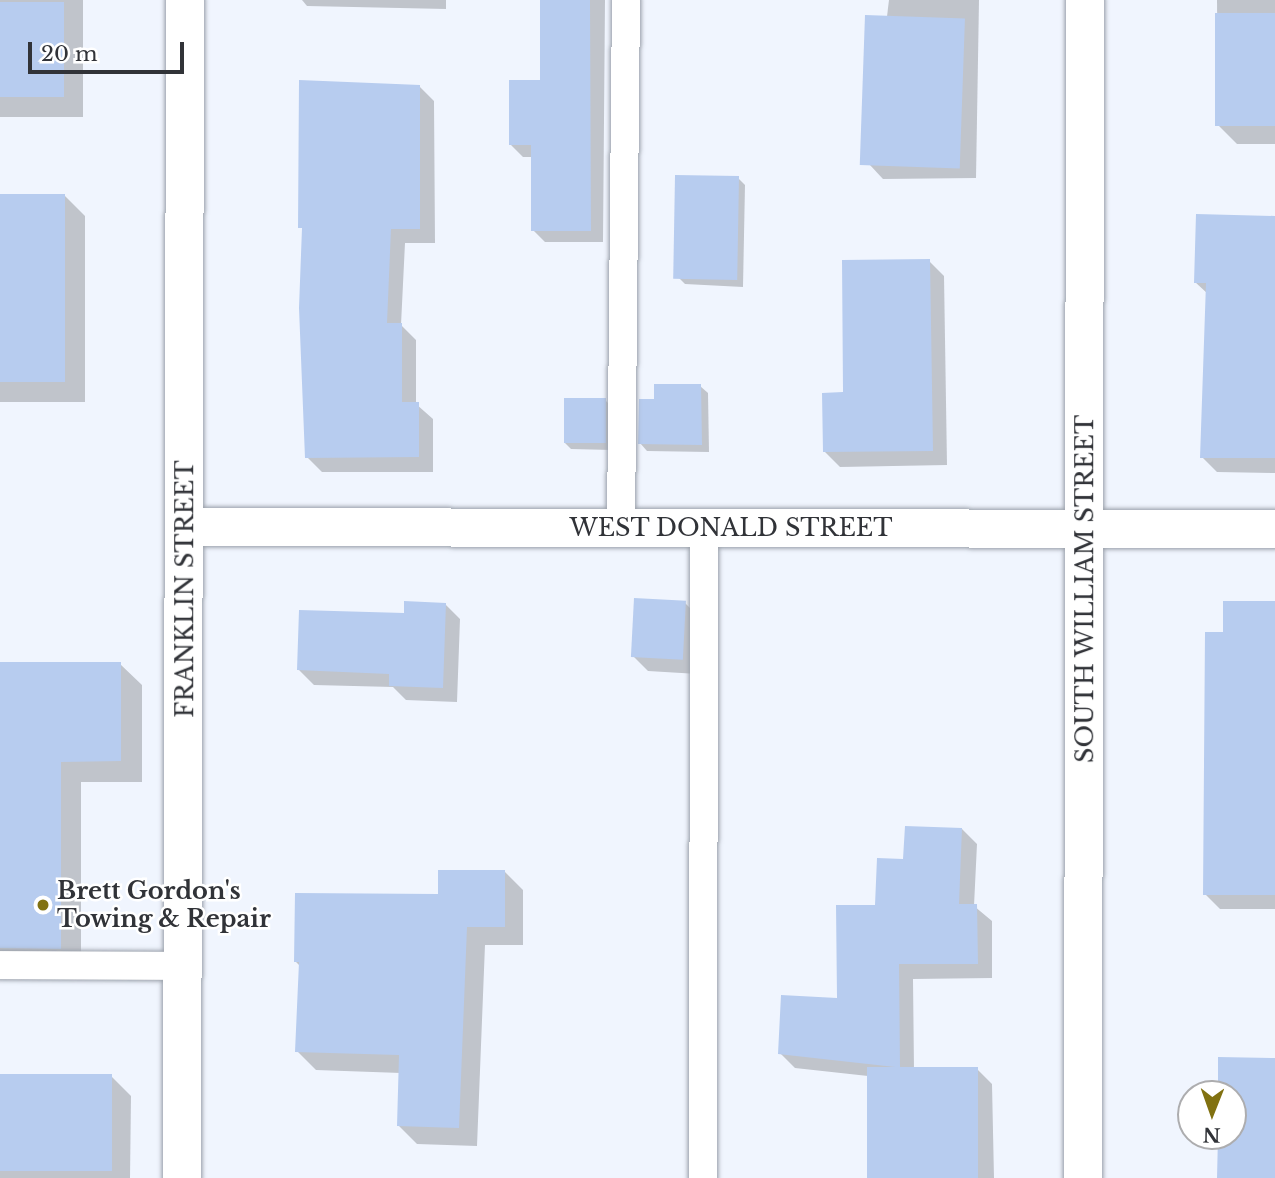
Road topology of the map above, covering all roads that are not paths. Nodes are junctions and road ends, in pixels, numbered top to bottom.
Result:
1 (185, 0) edge
2 (626, 0) edge
3 (1085, 0) edge
4 (186, 527) junction
5 (621, 527) junction
6 (704, 528) junction
7 (1085, 528) junction
8 (1275, 529) edge
9 (0, 965) edge
10 (182, 967) junction
11 (181, 1178) edge
12 (703, 1178) edge
13 (1083, 1178) edge

1 - 4 street, FRANKLIN STREET
2 - 5 lane
3 - 7 street, SOUTH WILLIAM STREET
4 - 5 street, WEST DONALD STREET
4 - 10 street, FRANKLIN STREET
5 - 6 street, WEST DONALD STREET
6 - 7 street, WEST DONALD STREET
6 - 12 lane
7 - 8 street, WEST DONALD STREET
7 - 13 street, SOUTH WILLIAM STREET
9 - 10 lane
10 - 11 street, FRANKLIN STREET

